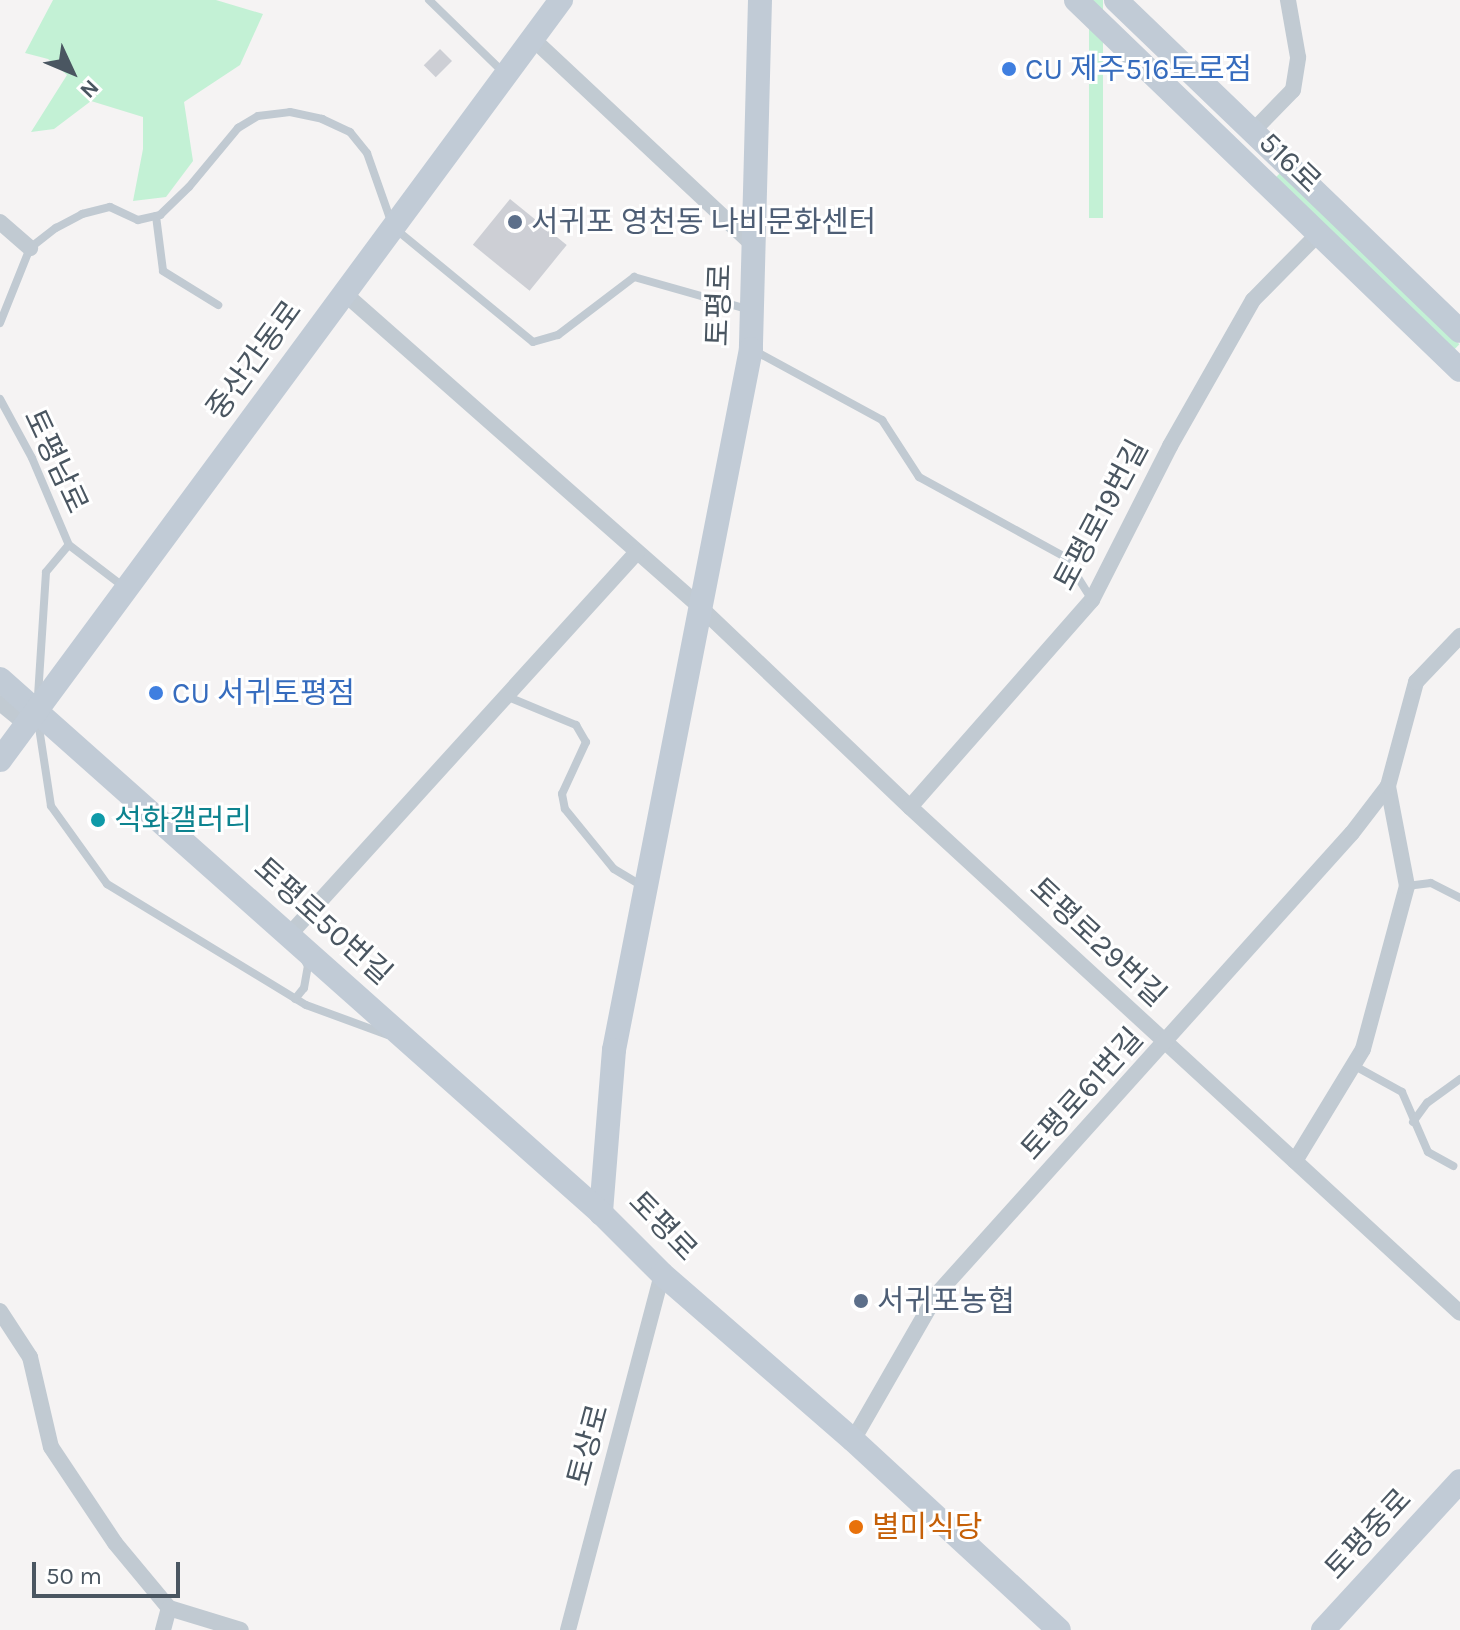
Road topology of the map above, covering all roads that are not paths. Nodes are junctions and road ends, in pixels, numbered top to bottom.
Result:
1 (429, 0) edge
2 (561, 0) edge
3 (760, 0) edge
4 (1076, 0) edge
5 (1116, 0) edge
6 (1288, 0) edge
7 (533, 39) junction
8 (506, 75) junction
9 (1253, 131) junction
10 (156, 216) junction
11 (0, 222) edge
12 (393, 227) junction
13 (1318, 234) junction
14 (753, 245) junction
15 (30, 248) junction
16 (344, 293) junction
17 (218, 305) dead end
18 (752, 310) junction
19 (0, 323) edge
20 (1460, 331) edge
21 (751, 349) junction
22 (1460, 370) edge
23 (0, 399) edge
24 (69, 545) junction
25 (637, 552) junction
26 (126, 589) junction
27 (1092, 600) junction
28 (702, 609) junction
29 (1460, 636) edge
30 (0, 679) edge
31 (506, 696) junction
32 (0, 703) edge
33 (31, 717) junction
34 (0, 760) edge
35 (1388, 786) junction
36 (910, 807) junction
37 (1407, 886) junction
38 (646, 888) junction
39 (1460, 898) edge
40 (290, 934) junction
41 (295, 999) junction
42 (1166, 1043) junction
43 (413, 1044) junction
44 (1353, 1065) junction
45 (1460, 1079) edge
46 (1413, 1122) junction
47 (1295, 1161) junction
48 (1453, 1166) dead end
49 (601, 1213) junction
50 (662, 1274) junction
51 (0, 1311) edge
52 (1460, 1313) edge
53 (853, 1440) junction
54 (1460, 1481) edge
55 (169, 1608) junction
56 (163, 1630) edge
57 (241, 1630) edge
58 (568, 1630) edge
59 (1059, 1630) edge
60 (1323, 1630) edge

1 - 8 lane
2 - 7 street, 중산간동로
3 - 14 street, 토평로
4 - 13 street, 516로
5 - 9 street, 516로
6 - 9 street
7 - 8 street, 중산간동로
7 - 14 street
8 - 12 street, 중산간동로
9 - 20 street, 516로
10 - 12 lane
10 - 15 lane
10 - 17 lane
11 - 15 street
12 - 16 street, 중산간동로
12 - 18 lane
13 - 22 street, 516로
13 - 27 street, 토평로19번길
14 - 18 street, 토평로
15 - 19 lane
16 - 25 street
16 - 26 street, 중산간동로
18 - 21 street, 토평로
21 - 27 lane
21 - 28 street, 토평로
23 - 24 lane, 토평남로
24 - 26 lane, 토평남로
24 - 33 lane, 토평남로
25 - 28 street
25 - 31 street
26 - 33 street, 중산간동로
27 - 36 street, 토평로19번길
28 - 36 street, 토평로29번길
28 - 38 street, 토평로
29 - 35 street, 토평로61번길
30 - 33 street, 토평로50번길
31 - 38 lane
31 - 40 street
32 - 33 street
33 - 34 street, 중산간동로
33 - 40 street, 토평로50번길
33 - 41 lane, 토평남로
35 - 37 street
35 - 42 street, 토평로61번길
36 - 42 street, 토평로29번길
37 - 39 lane
37 - 44 street
38 - 49 street, 토평로
40 - 41 lane
40 - 43 street, 토평로50번길
41 - 43 lane, 토평남로
42 - 47 street, 토평로29번길
42 - 53 street, 토평로61번길
43 - 49 street, 토평로50번길
44 - 46 lane
44 - 47 street
45 - 46 lane
46 - 48 lane
47 - 52 street, 토평로29번길
49 - 50 street, 토평로
50 - 53 street, 토평로
50 - 58 street, 토상로
51 - 55 street
53 - 59 street, 토평로
54 - 60 street, 토평중로
55 - 56 street
55 - 57 street

